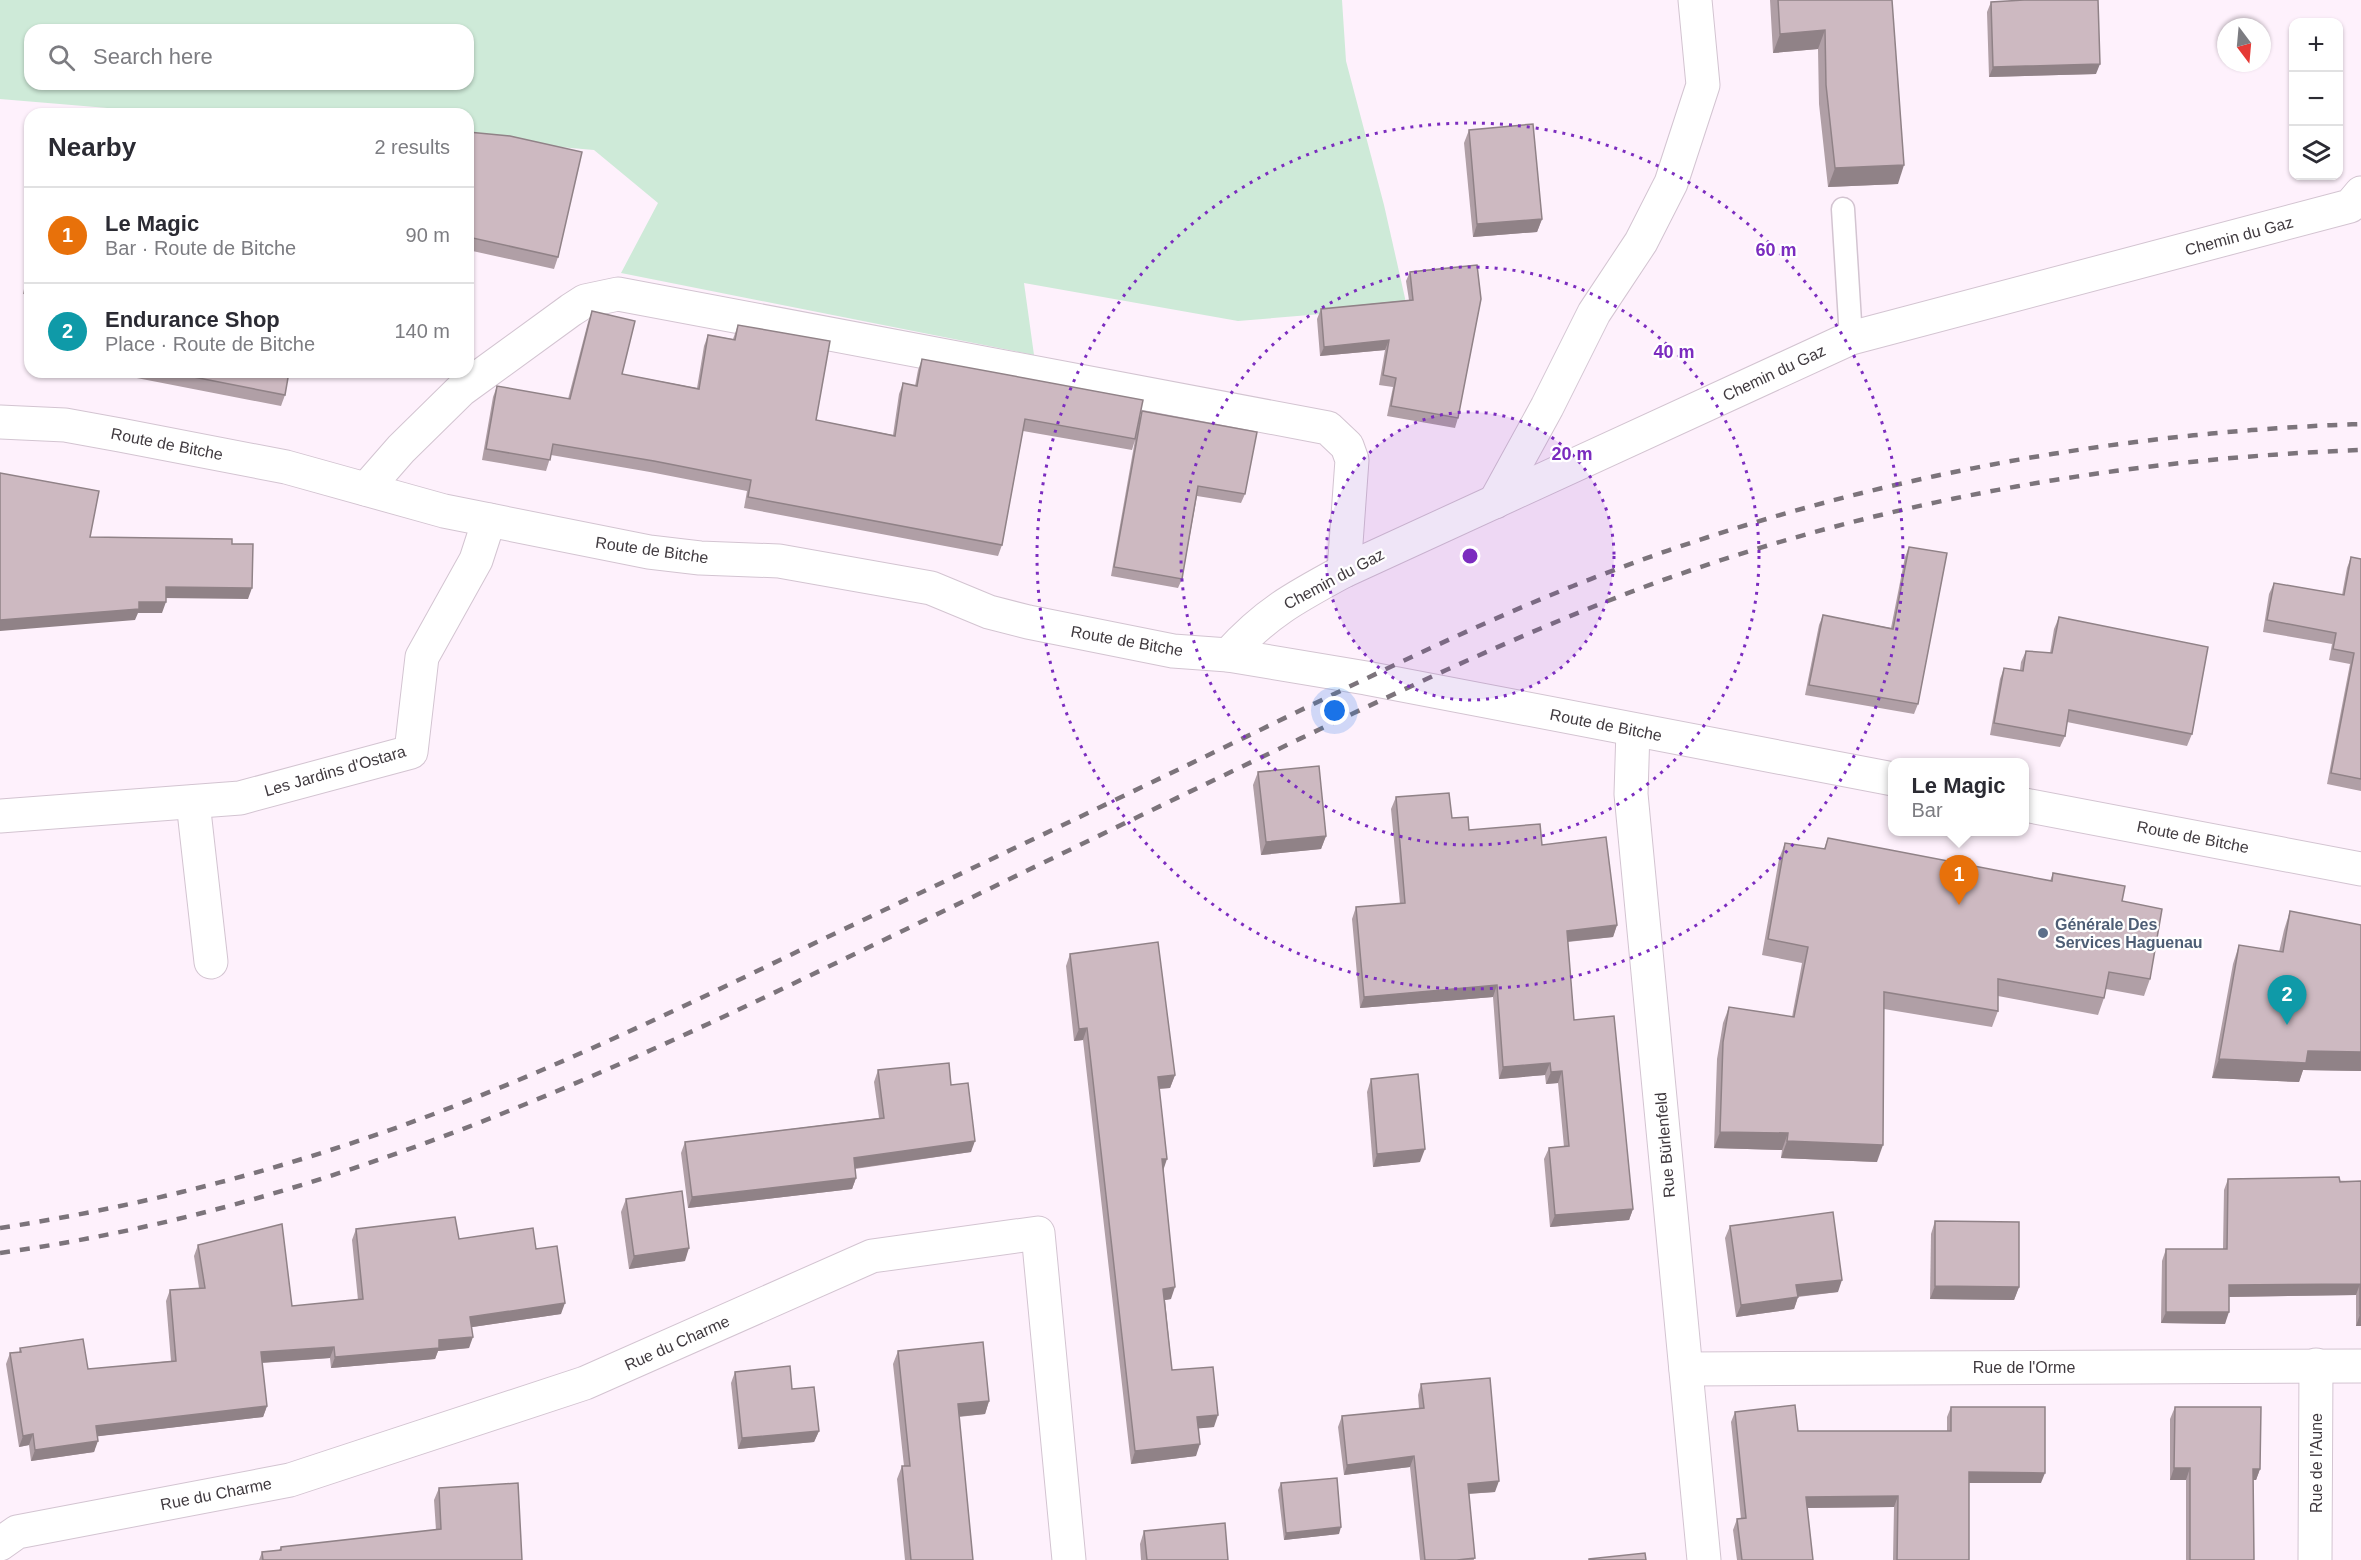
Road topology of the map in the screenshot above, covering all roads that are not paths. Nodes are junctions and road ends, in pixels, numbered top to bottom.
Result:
1 (1695, 0) edge
2 (2357, 202) edge
3 (1843, 209) dead end
4 (1851, 338) junction
5 (0, 422) edge
6 (366, 489) junction
7 (1495, 502) junction
8 (489, 520) junction
9 (1344, 571) junction
10 (1228, 655) junction
11 (1633, 730) junction
12 (1888, 778) edge
13 (193, 802) junction
14 (2029, 805) edge
15 (0, 816) edge
16 (2361, 869) edge
17 (211, 962) dead end
18 (2316, 1365) junction
19 (2361, 1366) edge
20 (1686, 1369) junction
21 (0, 1544) edge
22 (1069, 1560) edge
23 (1704, 1560) edge
24 (2315, 1560) edge

1 - 7 street
2 - 4 street, Chemin du Gaz
3 - 4 lane
4 - 7 street, Chemin du Gaz
5 - 6 street, Route de Bitche
6 - 8 street, Route de Bitche
6 - 9 street
7 - 9 street, Chemin du Gaz
8 - 10 street, Route de Bitche
8 - 13 street, Les Jardins d'Ostara
9 - 10 street, Chemin du Gaz
10 - 11 street, Route de Bitche
11 - 12 street, Route de Bitche
11 - 20 street, Rue Bürlenfeld
13 - 15 street, Les Jardins d'Ostara
13 - 17 street
14 - 16 street, Route de Bitche
18 - 19 street, Rue de l'Orme
18 - 20 street, Rue de l'Orme
18 - 24 street, Rue de l'Aune
20 - 23 street, Rue Bürlenfeld
21 - 22 street, Rue du Charme

